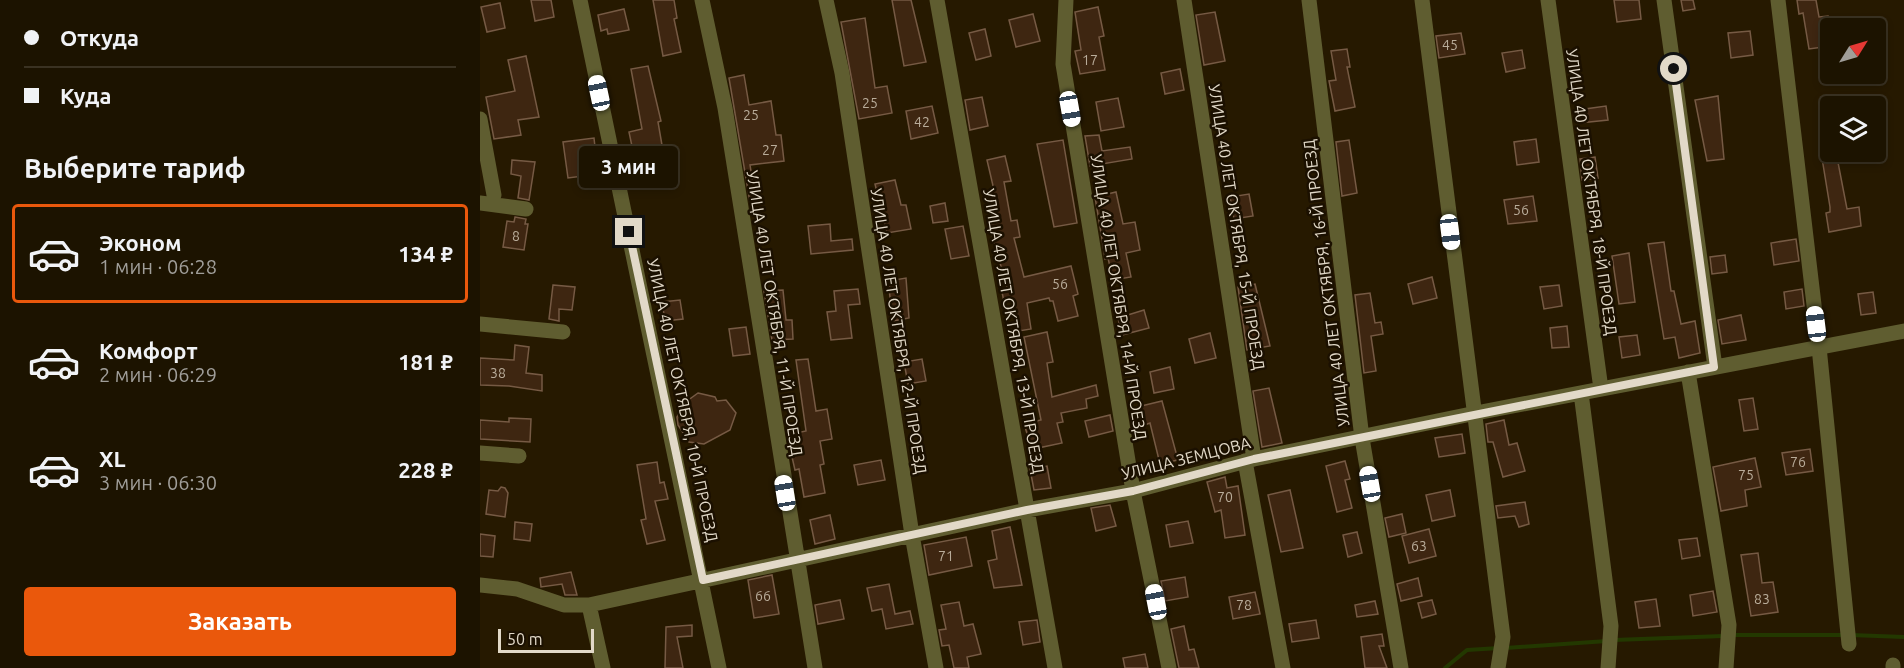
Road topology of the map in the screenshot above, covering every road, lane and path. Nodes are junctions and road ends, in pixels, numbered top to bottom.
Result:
1 (580, 0) edge
2 (702, 0) edge
3 (826, 0) edge
4 (937, 0) edge
5 (1066, 0) edge
6 (1184, 0) edge
7 (1309, 0) edge
8 (1422, 0) edge
9 (1548, 0) edge
10 (1664, 0) edge
11 (1778, 0) edge
12 (480, 119) edge
13 (494, 195) dead end
14 (480, 203) edge
15 (526, 209) dead end
16 (480, 324) edge
17 (1904, 331) edge
18 (563, 332) dead end
19 (1819, 347) junction
20 (1714, 367) junction
21 (1688, 372) junction
22 (1600, 389) junction
23 (1581, 393) junction
24 (1476, 413) junction
25 (1362, 438) junction
26 (480, 453) edge
27 (519, 456) dead end
28 (1249, 460) junction
29 (1133, 491) junction
30 (1027, 510) junction
31 (912, 535) junction
32 (796, 561) junction
33 (703, 580) junction
34 (480, 585) edge
35 (589, 605) junction
36 (1849, 644) dead end
37 (603, 668) edge
38 (719, 668) edge
39 (815, 668) edge
40 (936, 668) edge
41 (1054, 668) edge
42 (1169, 668) edge
43 (1283, 668) edge
44 (1401, 668) edge
45 (1498, 668) edge
46 (1608, 668) edge
47 (1726, 668) edge

1 - 33 street, УЛИЦА 40 ЛЕТ ОКТЯБРЯ, 10-Й ПРОЕЗД
2 - 32 street, УЛИЦА 40 ЛЕТ ОКТЯБРЯ, 11-Й ПРОЕЗД
3 - 31 street, УЛИЦА 40 ЛЕТ ОКТЯБРЯ, 12-Й ПРОЕЗД
4 - 30 street, УЛИЦА 40 ЛЕТ ОКТЯБРЯ, 13-Й ПРОЕЗД
5 - 29 street, УЛИЦА 40 ЛЕТ ОКТЯБРЯ, 14-Й ПРОЕЗД
6 - 28 street, УЛИЦА 40 ЛЕТ ОКТЯБРЯ, 15-Й ПРОЕЗД
7 - 25 street, УЛИЦА 40 ЛЕТ ОКТЯБРЯ, 16-Й ПРОЕЗД
8 - 24 street
9 - 22 street, УЛИЦА 40 ЛЕТ ОКТЯБРЯ, 18-Й ПРОЕЗД
10 - 20 street
11 - 19 street
12 - 13 street
14 - 15 street
16 - 18 street
17 - 19 street, УЛИЦА ЗЕМЦОВА
19 - 20 street, УЛИЦА ЗЕМЦОВА
19 - 36 street
20 - 21 street, УЛИЦА ЗЕМЦОВА
21 - 22 street, УЛИЦА ЗЕМЦОВА
21 - 47 street
22 - 23 street, УЛИЦА ЗЕМЦОВА
23 - 24 street, УЛИЦА ЗЕМЦОВА
23 - 46 street
24 - 25 street, УЛИЦА ЗЕМЦОВА
24 - 45 street
25 - 28 street, УЛИЦА ЗЕМЦОВА
25 - 44 street, УЛИЦА 40 ЛЕТ ОКТЯБРЯ, 16-Й ПРОЕЗД
26 - 27 street
28 - 29 street, УЛИЦА ЗЕМЦОВА
28 - 43 street, УЛИЦА 40 ЛЕТ ОКТЯБРЯ, 15-Й ПРОЕЗД
29 - 30 street, УЛИЦА ЗЕМЦОВА
29 - 42 street, УЛИЦА 40 ЛЕТ ОКТЯБРЯ, 14-Й ПРОЕЗД
30 - 31 street, УЛИЦА ЗЕМЦОВА
30 - 41 street, УЛИЦА 40 ЛЕТ ОКТЯБРЯ, 13-Й ПРОЕЗД
31 - 32 street, УЛИЦА ЗЕМЦОВА
31 - 40 street, УЛИЦА 40 ЛЕТ ОКТЯБРЯ, 12-Й ПРОЕЗД
32 - 33 street, УЛИЦА ЗЕМЦОВА
32 - 39 street, УЛИЦА 40 ЛЕТ ОКТЯБРЯ, 11-Й ПРОЕЗД
33 - 35 street, УЛИЦА ЗЕМЦОВА
33 - 38 street, УЛИЦА 40 ЛЕТ ОКТЯБРЯ, 10-Й ПРОЕЗД
34 - 35 street, УЛИЦА ЗЕМЦОВА
35 - 37 street

